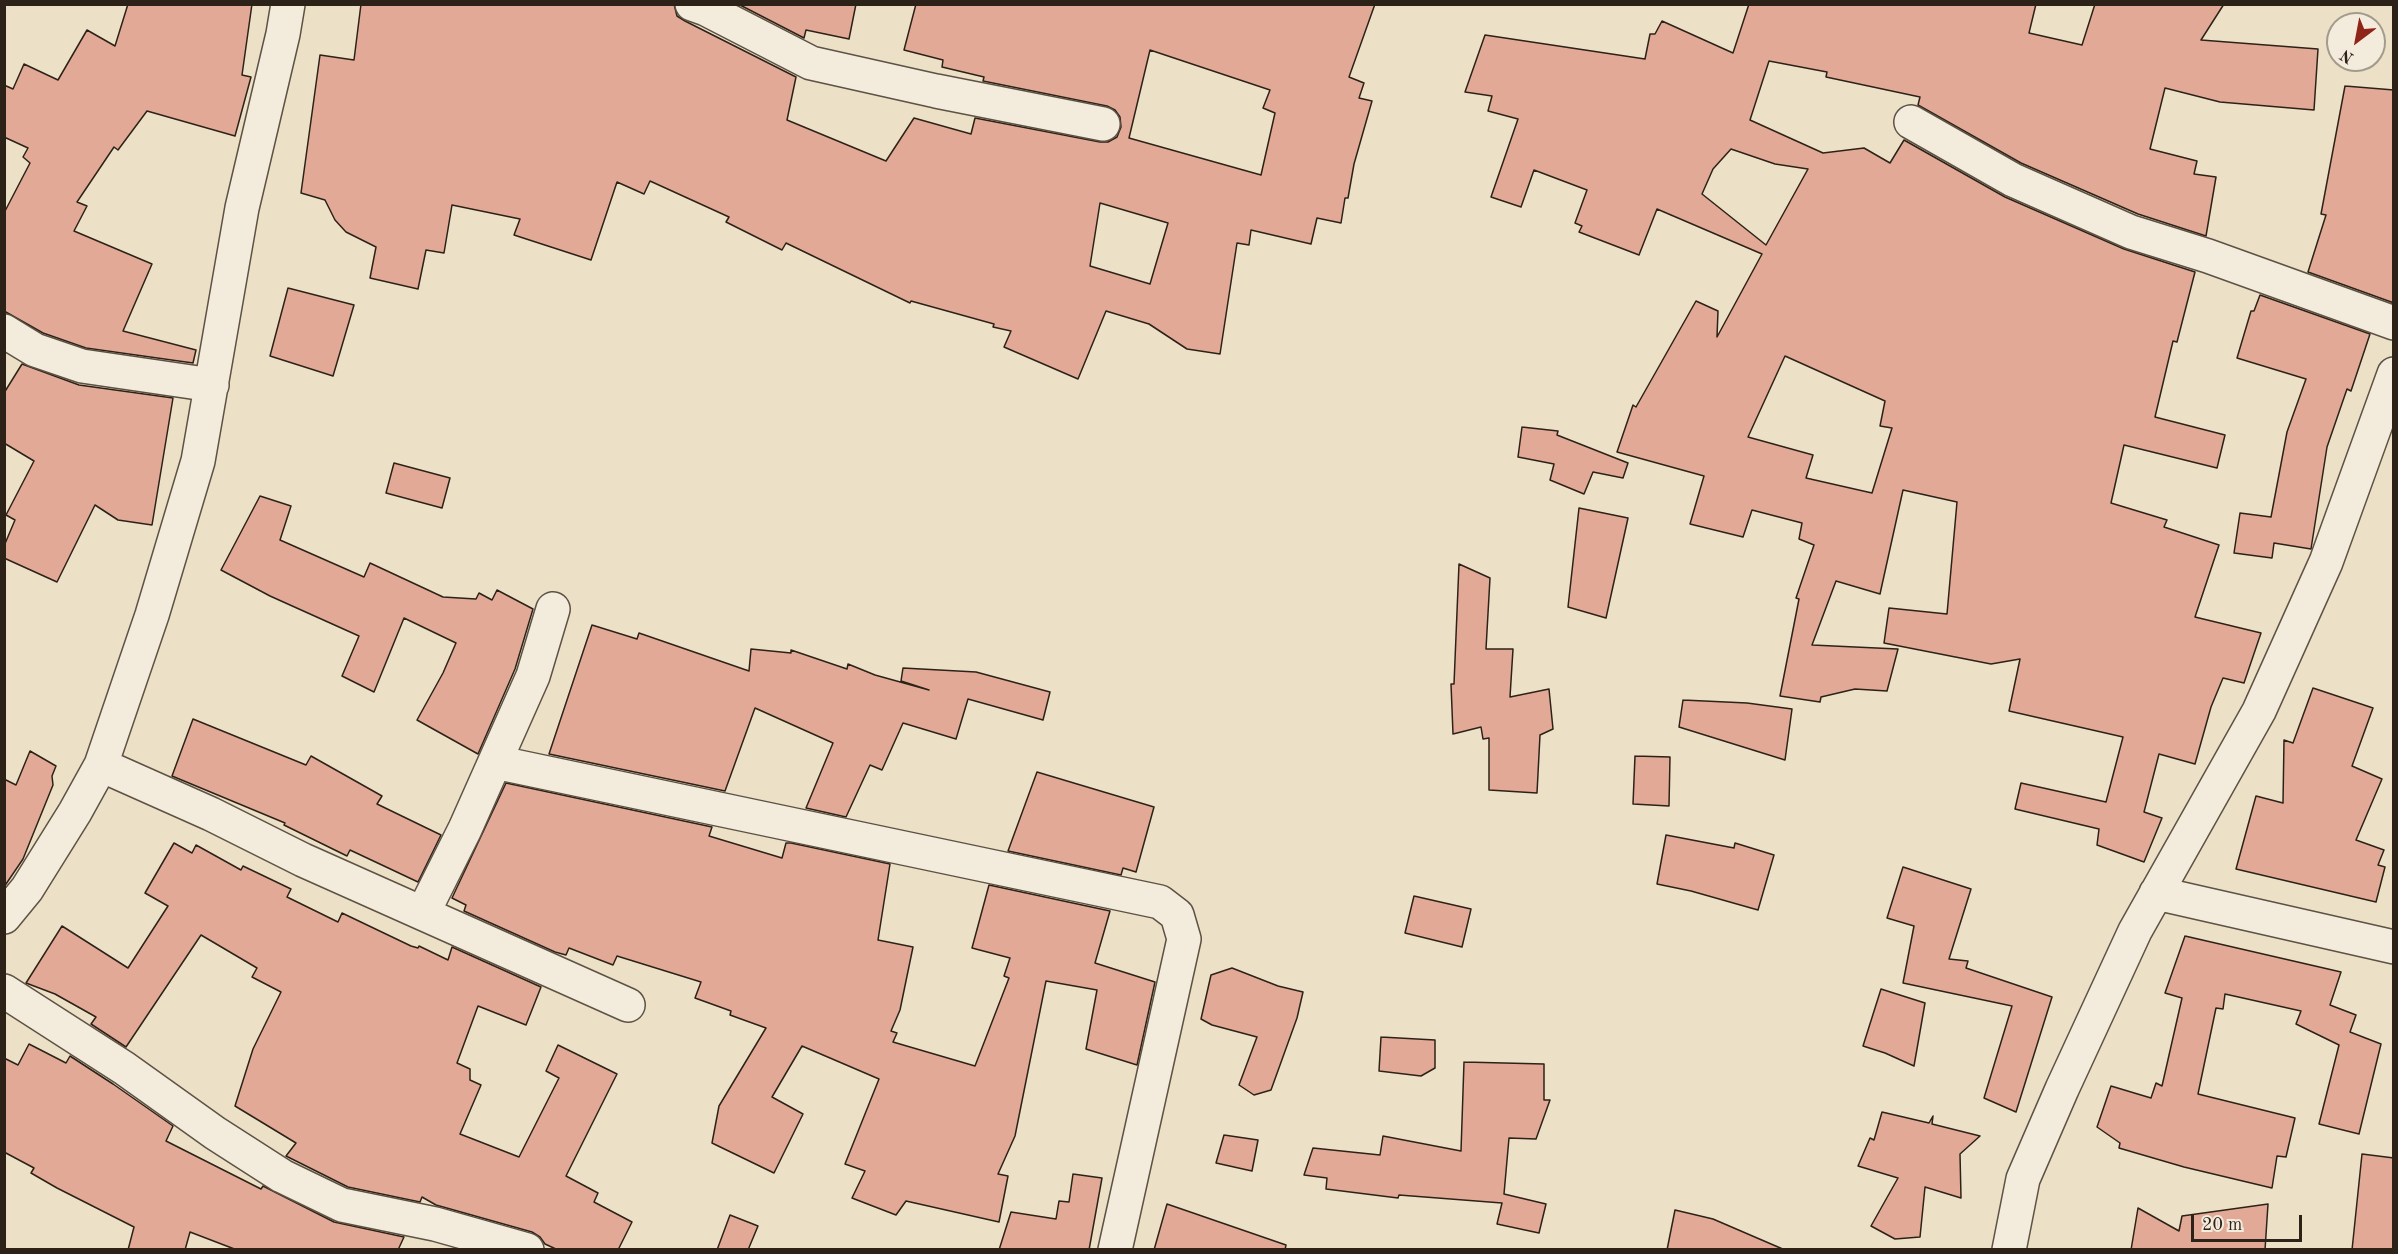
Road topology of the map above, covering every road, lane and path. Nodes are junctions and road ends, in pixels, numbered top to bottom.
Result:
1 (288, 4) edge
2 (692, 4) edge
3 (1911, 122) dead end
4 (1103, 124) dead end
5 (2394, 323) edge
6 (4, 331) edge
7 (2394, 374) edge
8 (212, 386) junction
9 (553, 609) dead end
10 (495, 762) junction
11 (101, 765) junction
12 (2156, 893) junction
13 (423, 913) junction
14 (4, 916) edge
15 (2394, 947) edge
16 (4, 991) edge
17 (628, 1005) dead end
18 (527, 1250) edge
19 (1115, 1250) edge
20 (2009, 1250) edge

1 - 8 street
2 - 4 street
3 - 5 street
6 - 8 street
7 - 12 street
8 - 11 street
9 - 10 street
10 - 13 street
10 - 19 street
11 - 13 street
11 - 14 street
12 - 15 street
12 - 20 street
13 - 17 street
16 - 18 street

